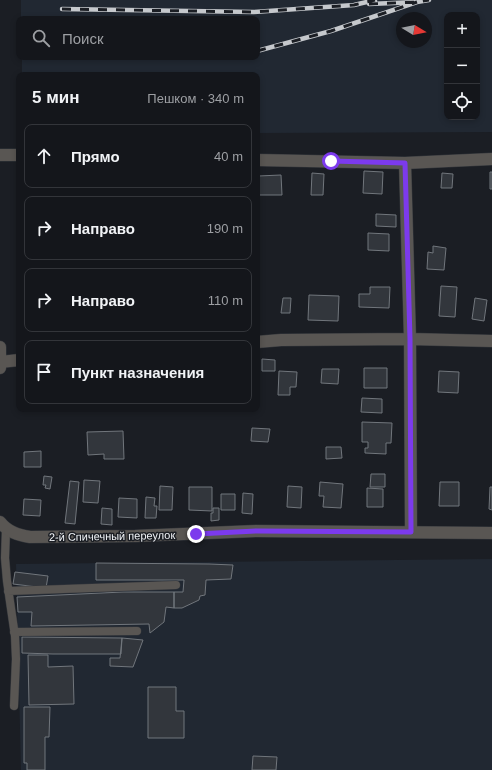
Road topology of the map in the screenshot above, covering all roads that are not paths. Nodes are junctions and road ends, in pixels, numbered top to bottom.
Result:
1 (0, 155) edge
2 (16, 155) edge
3 (492, 159) edge
4 (260, 160) edge
5 (405, 163) junction
6 (410, 339) junction
7 (260, 342) edge
8 (492, 342) edge
9 (0, 347) edge
10 (16, 360) edge
11 (0, 362) edge
12 (0, 368) edge
13 (3, 526) edge
14 (411, 532) junction
15 (492, 533) edge
16 (176, 585) dead end
17 (8, 591) junction
18 (137, 631) dead end
19 (14, 632) junction
20 (14, 706) dead end

1 - 2 street
3 - 5 street
4 - 5 street
5 - 6 street
6 - 7 street
6 - 8 street
6 - 14 street
9 - 11 street
10 - 11 street
11 - 12 street
13 - 14 street, 2-й Спичечный переулок
13 - 17 lane
14 - 15 street, 2-й Спичечный переулок
16 - 17 lane
17 - 19 lane
18 - 19 lane
19 - 20 lane

